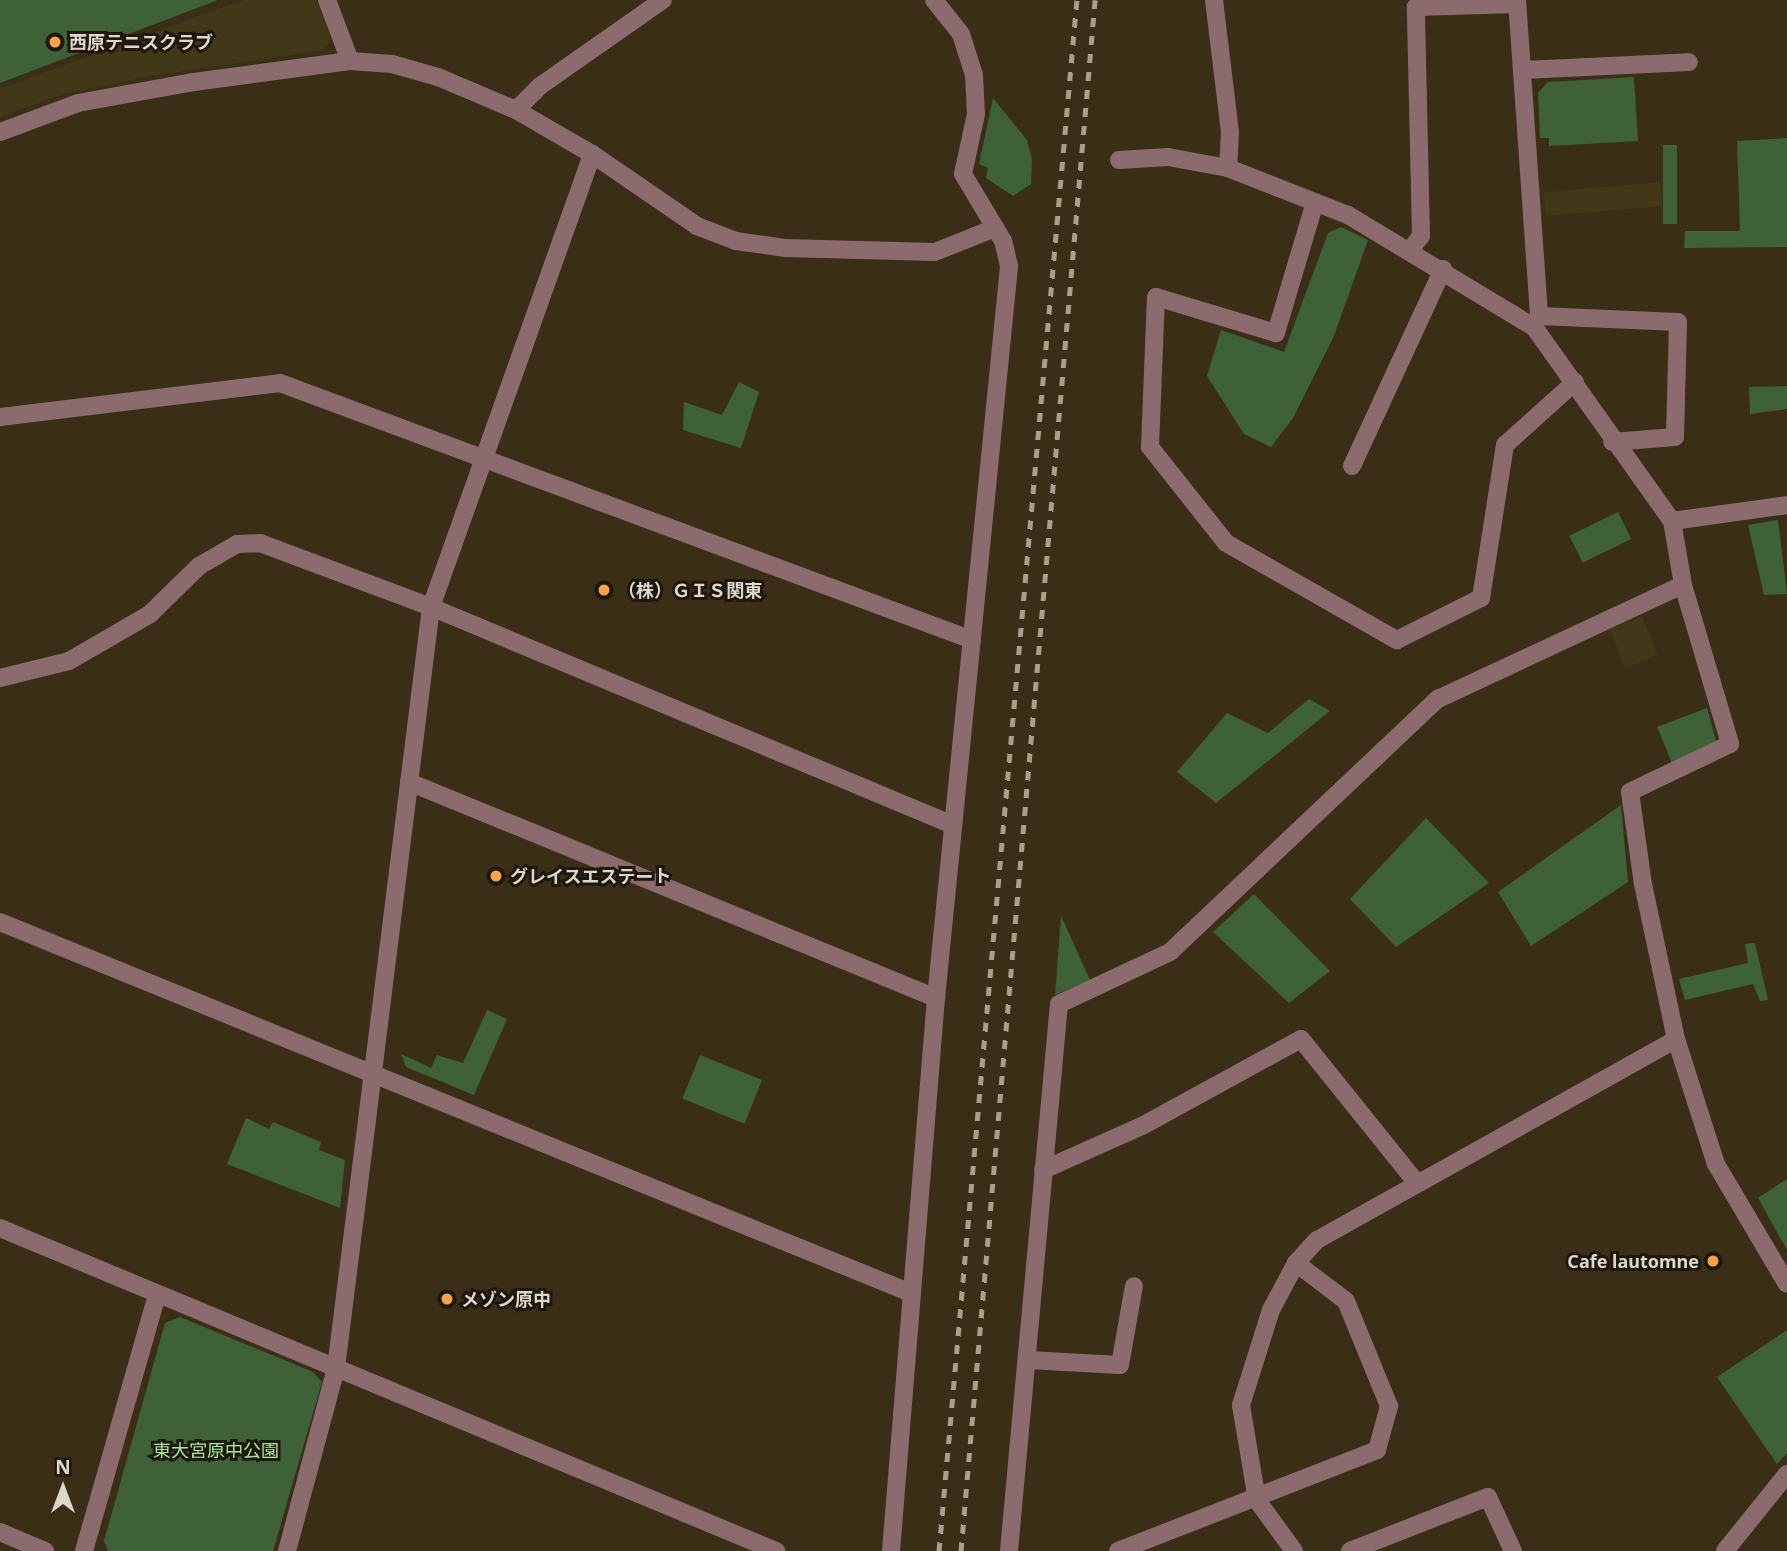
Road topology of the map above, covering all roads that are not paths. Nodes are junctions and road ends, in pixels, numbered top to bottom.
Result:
1 (327, 0) edge
2 (663, 0) edge
3 (934, 0) edge
4 (1214, 0) edge
5 (1517, 2) edge
6 (350, 61) junction
7 (1689, 62) dead end
8 (1522, 70) junction
9 (516, 110) junction
10 (0, 132) edge
11 (592, 154) junction
12 (1119, 160) dead end
13 (1228, 168) junction
14 (1315, 202) junction
15 (995, 228) junction
16 (1410, 250) junction
17 (1443, 269) junction
18 (1536, 322) junction
19 (1575, 382) junction
20 (0, 417) edge
21 (1612, 442) junction
22 (483, 461) junction
23 (1352, 467) dead end
24 (1787, 505) edge
25 (1672, 521) junction
26 (1683, 585) junction
27 (431, 607) junction
28 (972, 640) junction
29 (0, 678) edge
30 (409, 782) junction
31 (954, 825) junction
32 (0, 922) edge
33 (936, 998) junction
34 (1676, 1039) junction
35 (373, 1074) junction
36 (1043, 1170) junction
37 (1416, 1182) junction
38 (0, 1228) edge
39 (1296, 1263) junction
40 (1787, 1284) edge
41 (1134, 1286) dead end
42 (911, 1293) junction
43 (157, 1294) junction
44 (1028, 1360) junction
45 (336, 1368) junction
46 (1787, 1474) edge
47 (1258, 1500) junction
48 (0, 1532) edge
49 (45, 1551) edge
50 (84, 1551) edge
51 (287, 1551) edge
52 (776, 1551) edge
53 (891, 1551) edge
54 (1009, 1551) edge
55 (1118, 1551) edge
56 (1294, 1551) edge
57 (1350, 1551) edge
58 (1513, 1551) edge
59 (1725, 1551) edge

1 - 6 street
2 - 9 street
3 - 15 street
4 - 13 street
5 - 8 street
5 - 16 street
6 - 9 street
6 - 10 street
7 - 8 street
8 - 18 street
9 - 11 street
11 - 15 street
11 - 22 street
12 - 13 street
13 - 14 street
14 - 16 street
14 - 19 street
15 - 28 street
16 - 17 street
17 - 18 street
17 - 23 street
18 - 19 street
18 - 21 street
19 - 21 street
20 - 22 street
21 - 25 street
22 - 27 street
22 - 28 street
24 - 25 street
25 - 26 street
26 - 34 street
26 - 36 street
27 - 29 street
27 - 30 street
27 - 31 street
28 - 31 street
30 - 33 street
30 - 35 street
31 - 33 street
32 - 35 street
33 - 42 street
34 - 37 street
34 - 40 street
35 - 42 street
35 - 45 street
36 - 37 street
36 - 44 street
37 - 39 street
38 - 43 street
39 - 47 street
39 - 47 street
41 - 44 street
42 - 53 street
43 - 45 street
43 - 50 street
44 - 54 street
45 - 51 street
45 - 52 street
46 - 59 street
47 - 55 street
47 - 56 street
48 - 49 street
57 - 58 street

